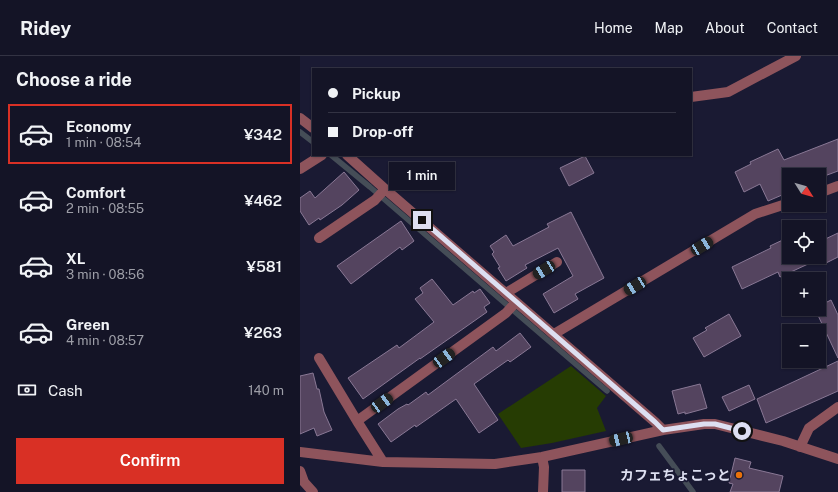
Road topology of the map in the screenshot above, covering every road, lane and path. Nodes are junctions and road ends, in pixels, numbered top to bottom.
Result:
1 (796, 56) edge
2 (692, 97) edge
3 (300, 118) edge
4 (312, 127) edge
5 (320, 156) edge
6 (348, 156) edge
7 (300, 169) edge
8 (838, 186) edge
9 (385, 189) junction
10 (826, 190) edge
11 (782, 205) edge
12 (319, 238) dead end
13 (557, 262) dead end
14 (506, 293) junction
15 (516, 302) junction
16 (554, 334) junction
17 (319, 358) dead end
18 (838, 407) edge
19 (357, 421) junction
20 (663, 430) junction
21 (800, 447) junction
22 (300, 452) edge
23 (542, 457) junction
24 (838, 459) edge
25 (383, 462) junction
26 (300, 471) edge
27 (313, 492) edge
28 (542, 492) edge

1 - 2 street
3 - 4 street
5 - 7 street
6 - 9 street
8 - 10 street
9 - 12 street
9 - 14 street
11 - 16 street
13 - 14 street
14 - 15 street
15 - 16 street
15 - 19 street
16 - 20 street
17 - 19 street
18 - 21 street
19 - 25 street
20 - 21 street
20 - 23 street
21 - 24 street
22 - 25 street
23 - 25 street
23 - 28 street
26 - 27 street

